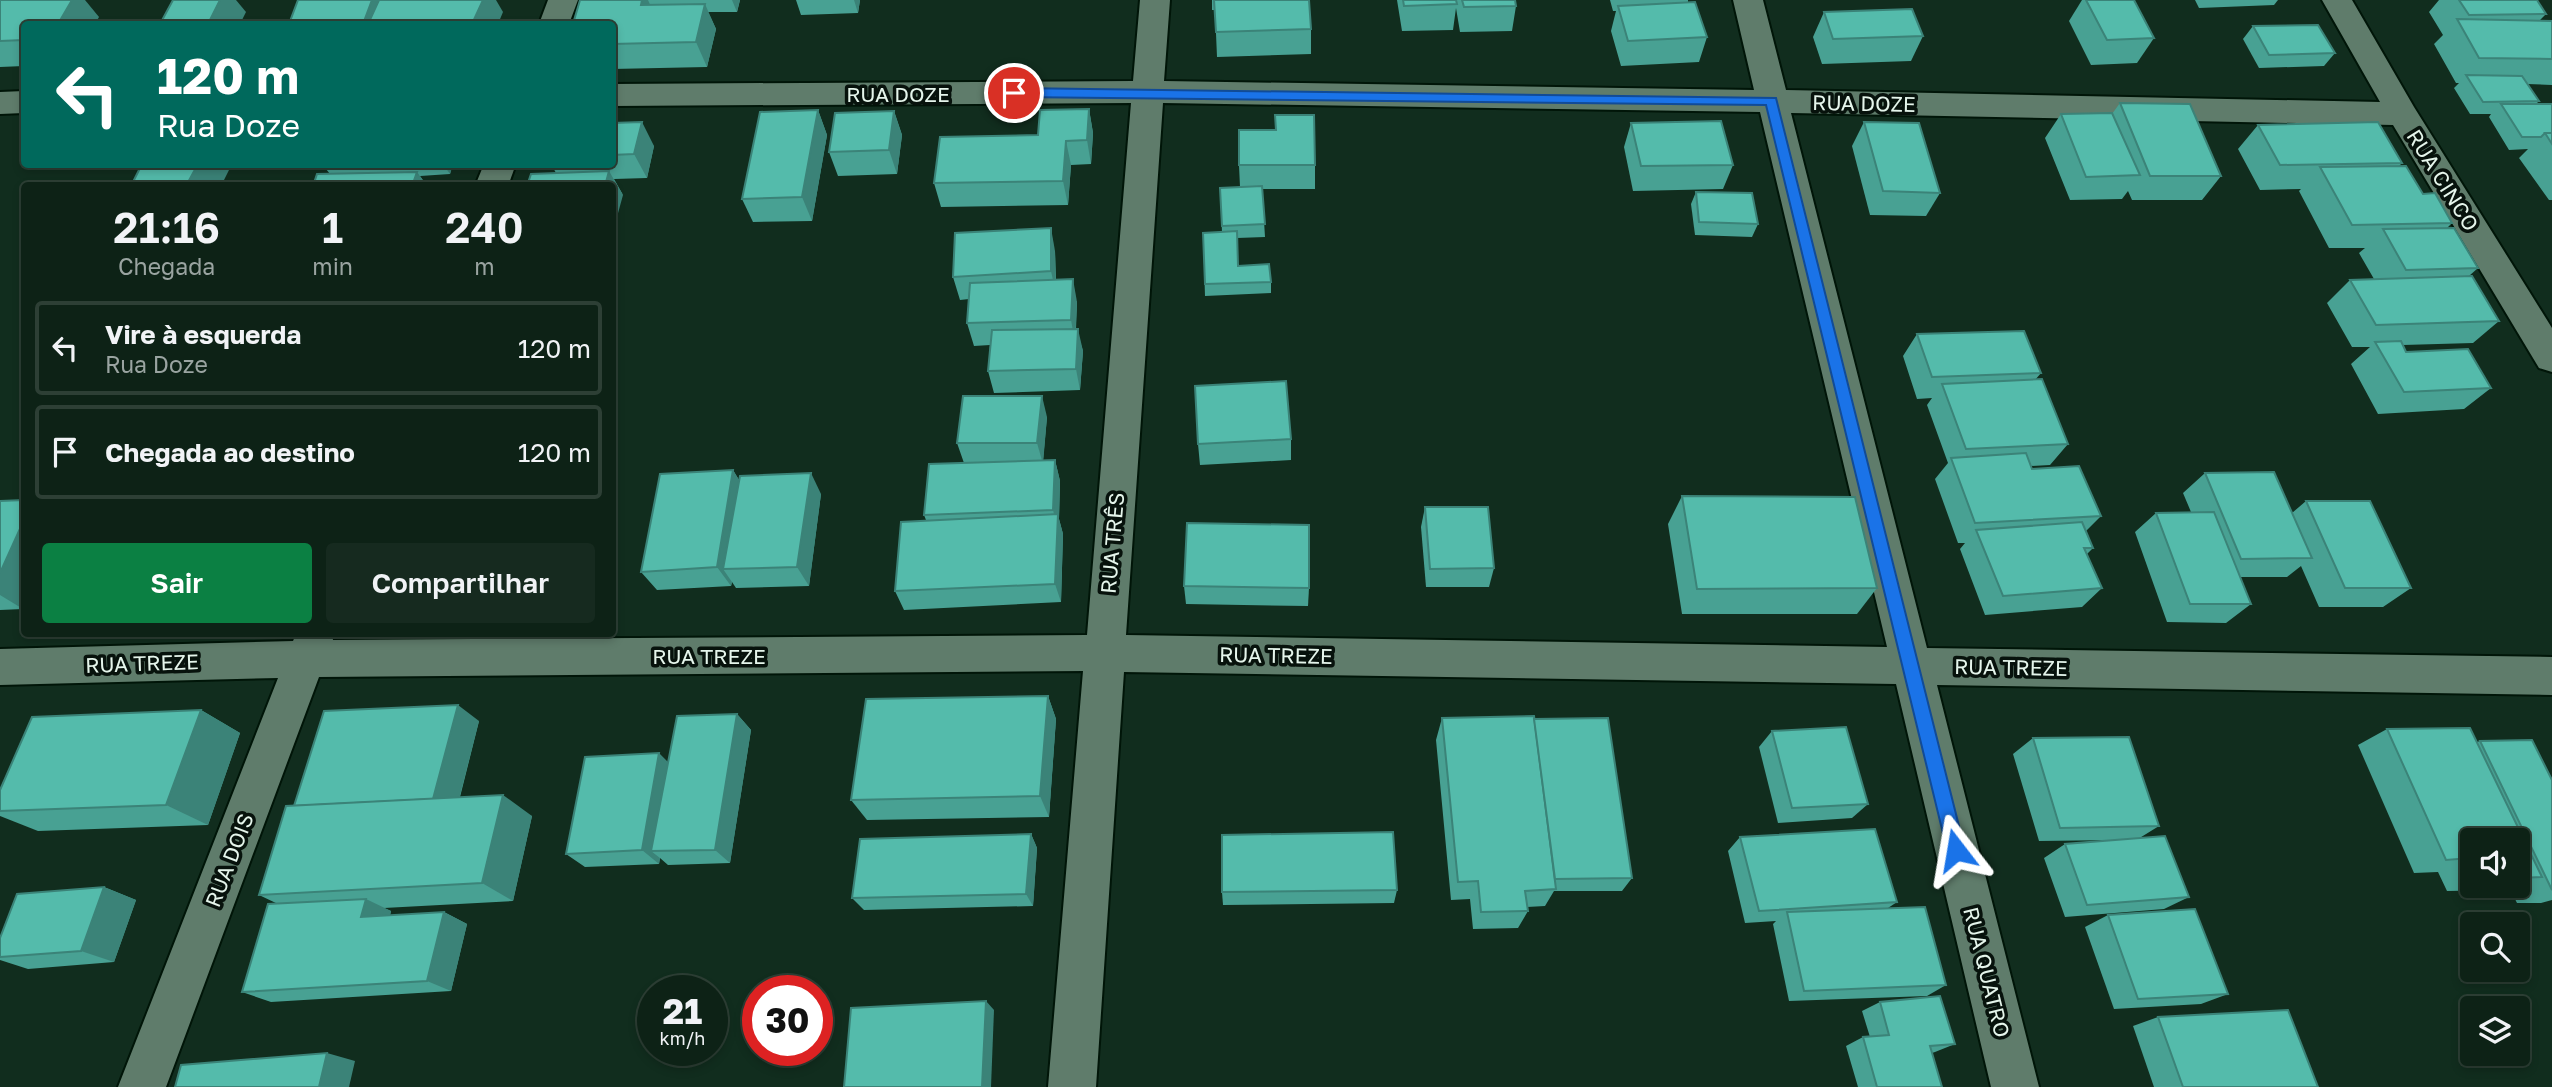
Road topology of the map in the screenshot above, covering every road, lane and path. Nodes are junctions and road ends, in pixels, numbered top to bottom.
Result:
1 (563, 0) edge
2 (1155, 0) edge
3 (1748, 0) edge
4 (2337, 0) edge
5 (555, 21) edge
6 (1148, 92) junction
7 (616, 95) edge
8 (1772, 101) junction
9 (21, 102) edge
10 (0, 103) edge
11 (2402, 114) junction
12 (2552, 358) edge
13 (311, 646) edge
14 (1103, 653) junction
15 (1910, 665) junction
16 (0, 667) edge
17 (2552, 676) edge
18 (142, 1087) edge
19 (1072, 1087) edge
20 (2015, 1087) edge

1 - 5 street
2 - 6 street, RUA TRÊS
3 - 8 street, RUA QUATRO
4 - 11 street, RUA CINCO
6 - 7 street, RUA DOZE
6 - 8 street, RUA DOZE
6 - 14 street, RUA TRÊS
8 - 11 street, RUA DOZE
8 - 15 street, RUA QUATRO
9 - 10 street
11 - 12 street, RUA CINCO
13 - 14 street, RUA TREZE
13 - 16 street, RUA TREZE
13 - 18 street, RUA DOIS
14 - 15 street, RUA TREZE
14 - 19 street, RUA TRÊS
15 - 17 street, RUA TREZE
15 - 20 street, RUA QUATRO

